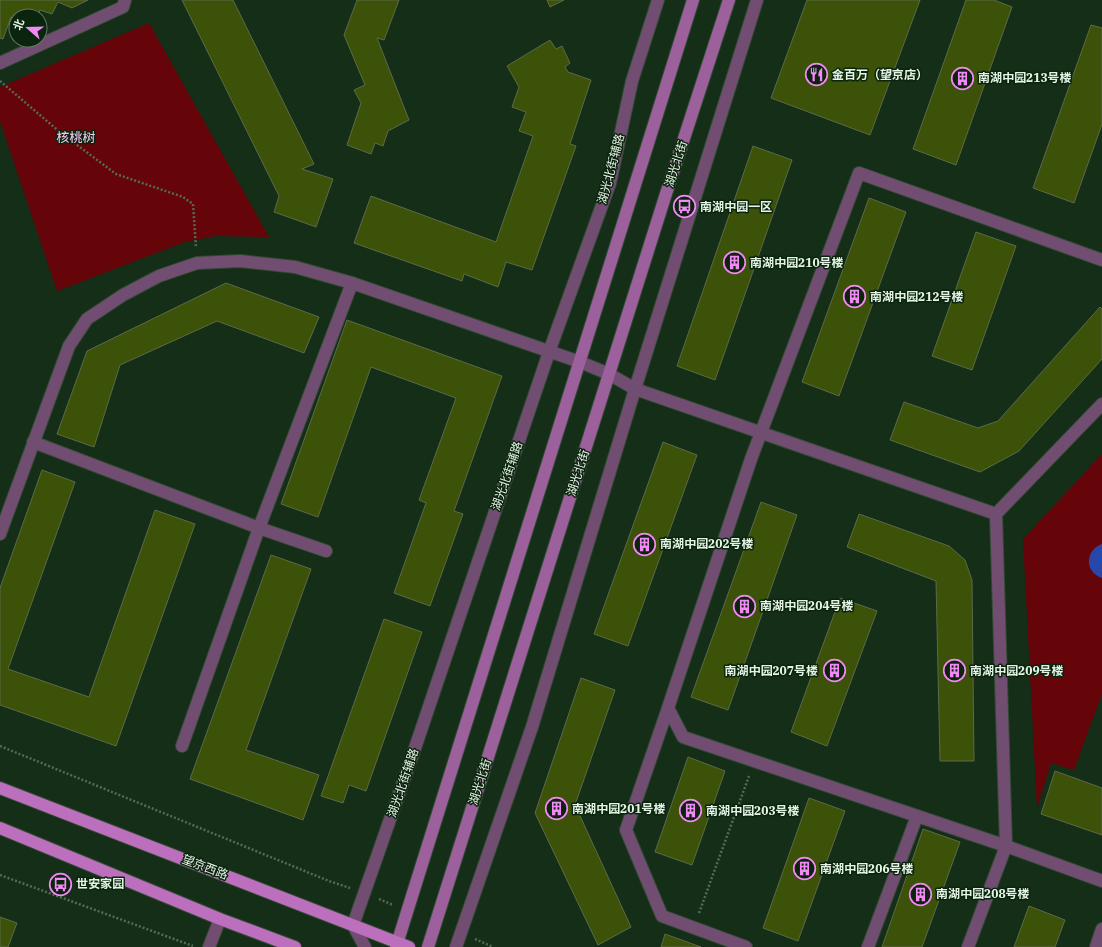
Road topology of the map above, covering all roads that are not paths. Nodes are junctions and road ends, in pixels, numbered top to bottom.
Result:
1 (125, 0) edge
2 (658, 0) edge
3 (693, 0) edge
4 (729, 0) edge
5 (757, 0) edge
6 (0, 63) edge
7 (1102, 260) edge
8 (352, 283) junction
9 (549, 352) junction
10 (580, 362) junction
11 (609, 374) junction
12 (635, 389) junction
13 (1102, 404) edge
14 (762, 432) junction
15 (33, 442) junction
16 (996, 514) junction
17 (259, 528) junction
18 (0, 534) edge
19 (326, 551) dead end
20 (668, 708) junction
21 (182, 746) dead end
22 (0, 788) edge
23 (917, 816) junction
24 (0, 828) edge
25 (1006, 846) junction
26 (1102, 881) edge
27 (220, 919) junction
28 (353, 924) junction
29 (1102, 929) edge
30 (401, 946) edge
31 (209, 947) edge
32 (295, 947) edge
33 (365, 947) edge
34 (428, 947) edge
35 (456, 947) edge
36 (746, 947) edge
37 (868, 947) edge
38 (968, 947) edge
39 (1096, 947) edge

1 - 6 street
2 - 9 street, 湖光北街辅路
3 - 10 street
4 - 11 street, 湖光北街
5 - 12 street
7 - 14 street
8 - 9 street
8 - 15 street
8 - 17 street
9 - 10 street
9 - 28 street, 湖光北街辅路
10 - 11 street
10 - 30 street
11 - 12 street
11 - 34 street, 湖光北街
12 - 14 street
12 - 35 street
13 - 16 street
14 - 16 street
14 - 20 street
15 - 17 street
15 - 18 street
16 - 25 street
17 - 19 street
17 - 21 street
20 - 23 street
20 - 36 street
22 - 28 main road, 望京西路
23 - 25 street
23 - 37 street
24 - 27 main road
25 - 26 street
25 - 38 street
27 - 31 street
27 - 32 main road
28 - 30 main road, 望京西路
28 - 33 street
29 - 39 street

